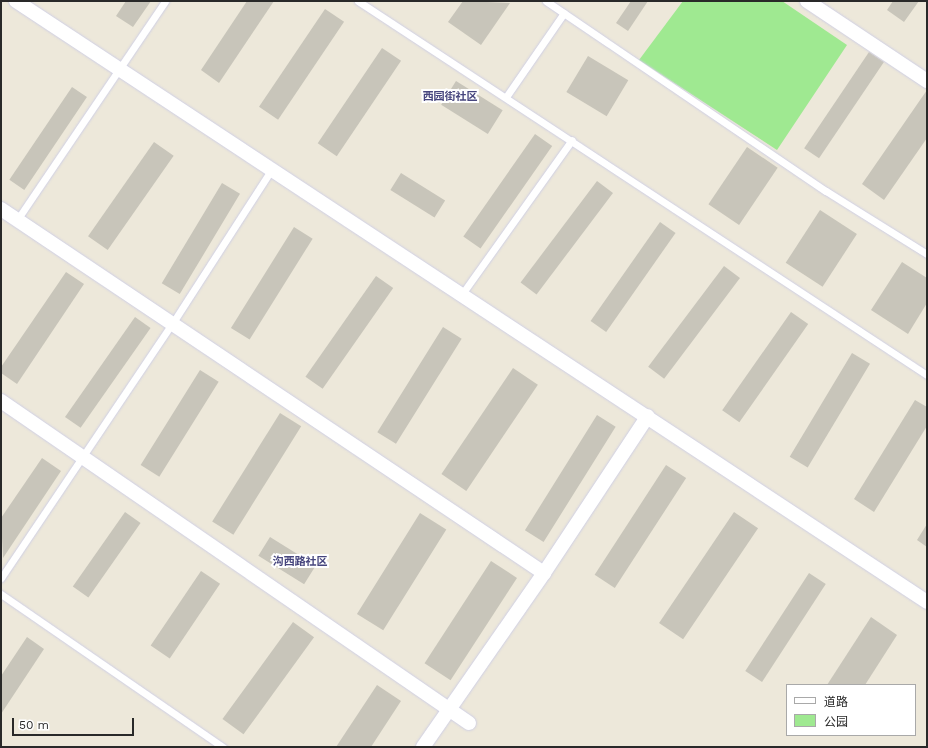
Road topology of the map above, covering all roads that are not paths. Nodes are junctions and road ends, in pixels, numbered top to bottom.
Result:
1 (16, 1) edge
2 (165, 1) edge
3 (358, 1) edge
4 (546, 1) edge
5 (807, 1) edge
6 (564, 13) junction
7 (119, 69) junction
8 (927, 81) edge
9 (506, 97) junction
10 (572, 140) junction
11 (272, 169) junction
12 (1, 209) edge
13 (17, 220) junction
14 (927, 254) edge
15 (462, 294) junction
16 (172, 324) junction
17 (927, 375) edge
18 (1, 401) edge
19 (648, 416) junction
20 (82, 456) junction
21 (544, 573) junction
22 (1, 578) edge
23 (1, 594) edge
24 (927, 602) edge
25 (448, 709) junction
26 (469, 723) dead end
27 (223, 747) edge
28 (423, 747) edge

1 - 7 street
2 - 7 lane
3 - 9 lane
4 - 6 lane
5 - 8 street
6 - 9 lane
6 - 14 lane
7 - 11 street
7 - 13 lane
9 - 10 lane
10 - 15 lane
10 - 17 lane
11 - 15 street
11 - 16 lane
12 - 13 street
13 - 16 street
15 - 19 street
16 - 20 lane
16 - 21 street
18 - 20 street
19 - 21 street
19 - 24 street
20 - 22 lane
20 - 25 street
21 - 25 street
23 - 27 lane
25 - 26 street
25 - 28 street

